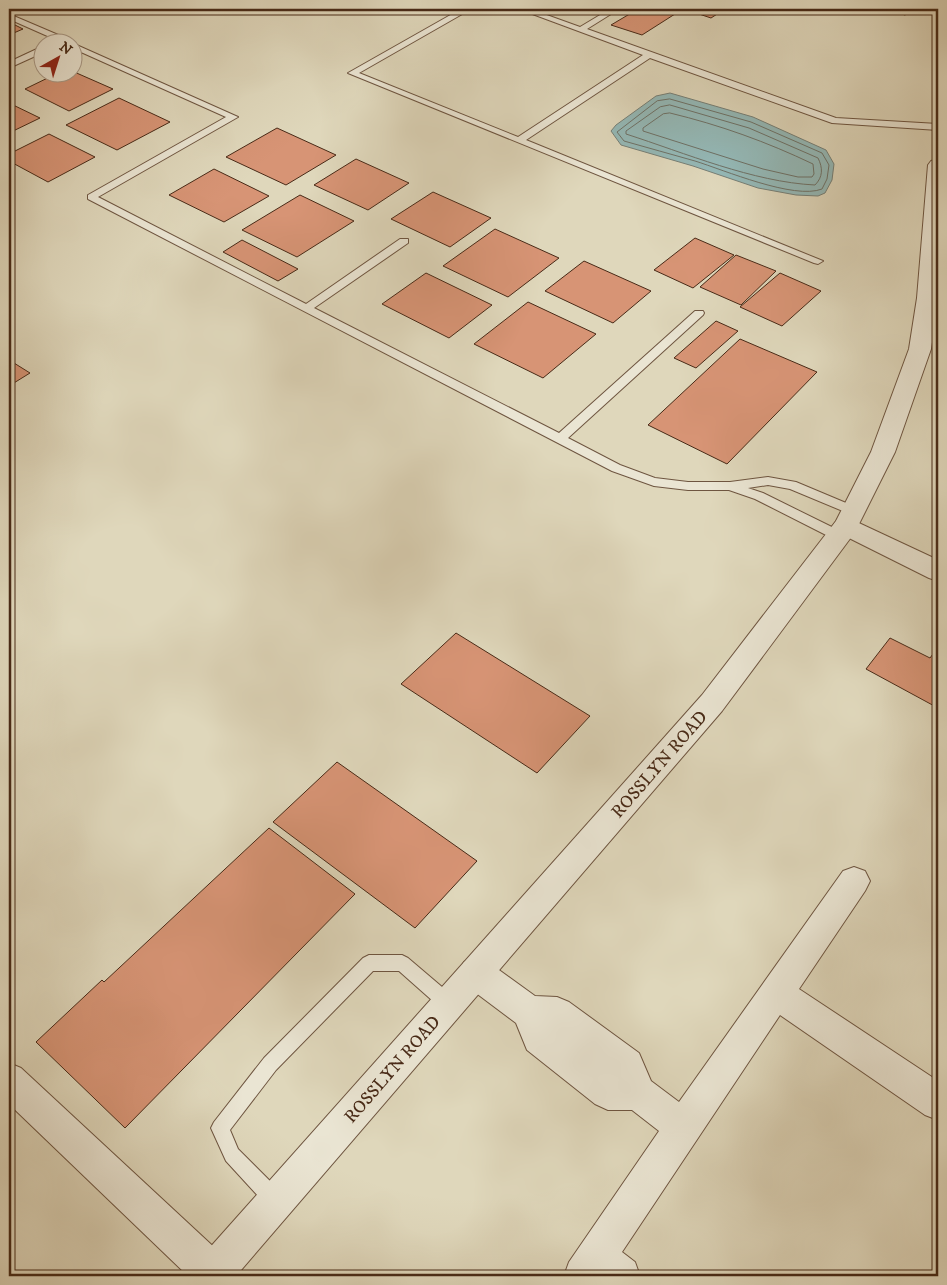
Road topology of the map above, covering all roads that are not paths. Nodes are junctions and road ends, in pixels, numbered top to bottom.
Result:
1 (467, 9) edge
2 (523, 9) edge
3 (615, 9) edge
4 (9, 16) edge
5 (582, 29) junction
6 (42, 32) edge
7 (82, 50) edge
8 (650, 54) junction
9 (32, 55) edge
10 (9, 65) edge
11 (938, 127) edge
12 (519, 140) junction
13 (938, 165) edge
14 (404, 241) dead end
15 (935, 243) edge
16 (818, 261) dead end
17 (934, 287) edge
18 (307, 308) junction
19 (699, 312) dead end
20 (560, 439) junction
21 (730, 486) junction
22 (846, 525) junction
23 (938, 571) edge
24 (854, 881) dead end
25 (476, 973) junction
26 (776, 993) junction
27 (450, 1004) junction
28 (9, 1080) edge
29 (938, 1102) edge
30 (683, 1127) junction
31 (276, 1202) junction
32 (600, 1270) edge
33 (213, 1276) edge

1 - 12 lane
2 - 5 lane
3 - 5 lane
4 - 6 lane
5 - 8 lane
7 - 18 lane
8 - 11 lane
8 - 12 lane
9 - 10 lane
12 - 16 lane
13 - 15 street, ROSSLYN ROAD
14 - 18 lane
15 - 17 street, ROSSLYN ROAD
17 - 22 street, ROSSLYN ROAD
18 - 20 lane
19 - 20 lane
20 - 21 lane
21 - 22 lane
21 - 22 lane
22 - 23 street
22 - 25 street, ROSSLYN ROAD
24 - 26 street
25 - 27 street, ROSSLYN ROAD
25 - 30 street
26 - 29 street
26 - 30 street
27 - 31 street, ROSSLYN ROAD
27 - 31 lane
28 - 33 street
30 - 32 street
31 - 33 street, ROSSLYN ROAD

